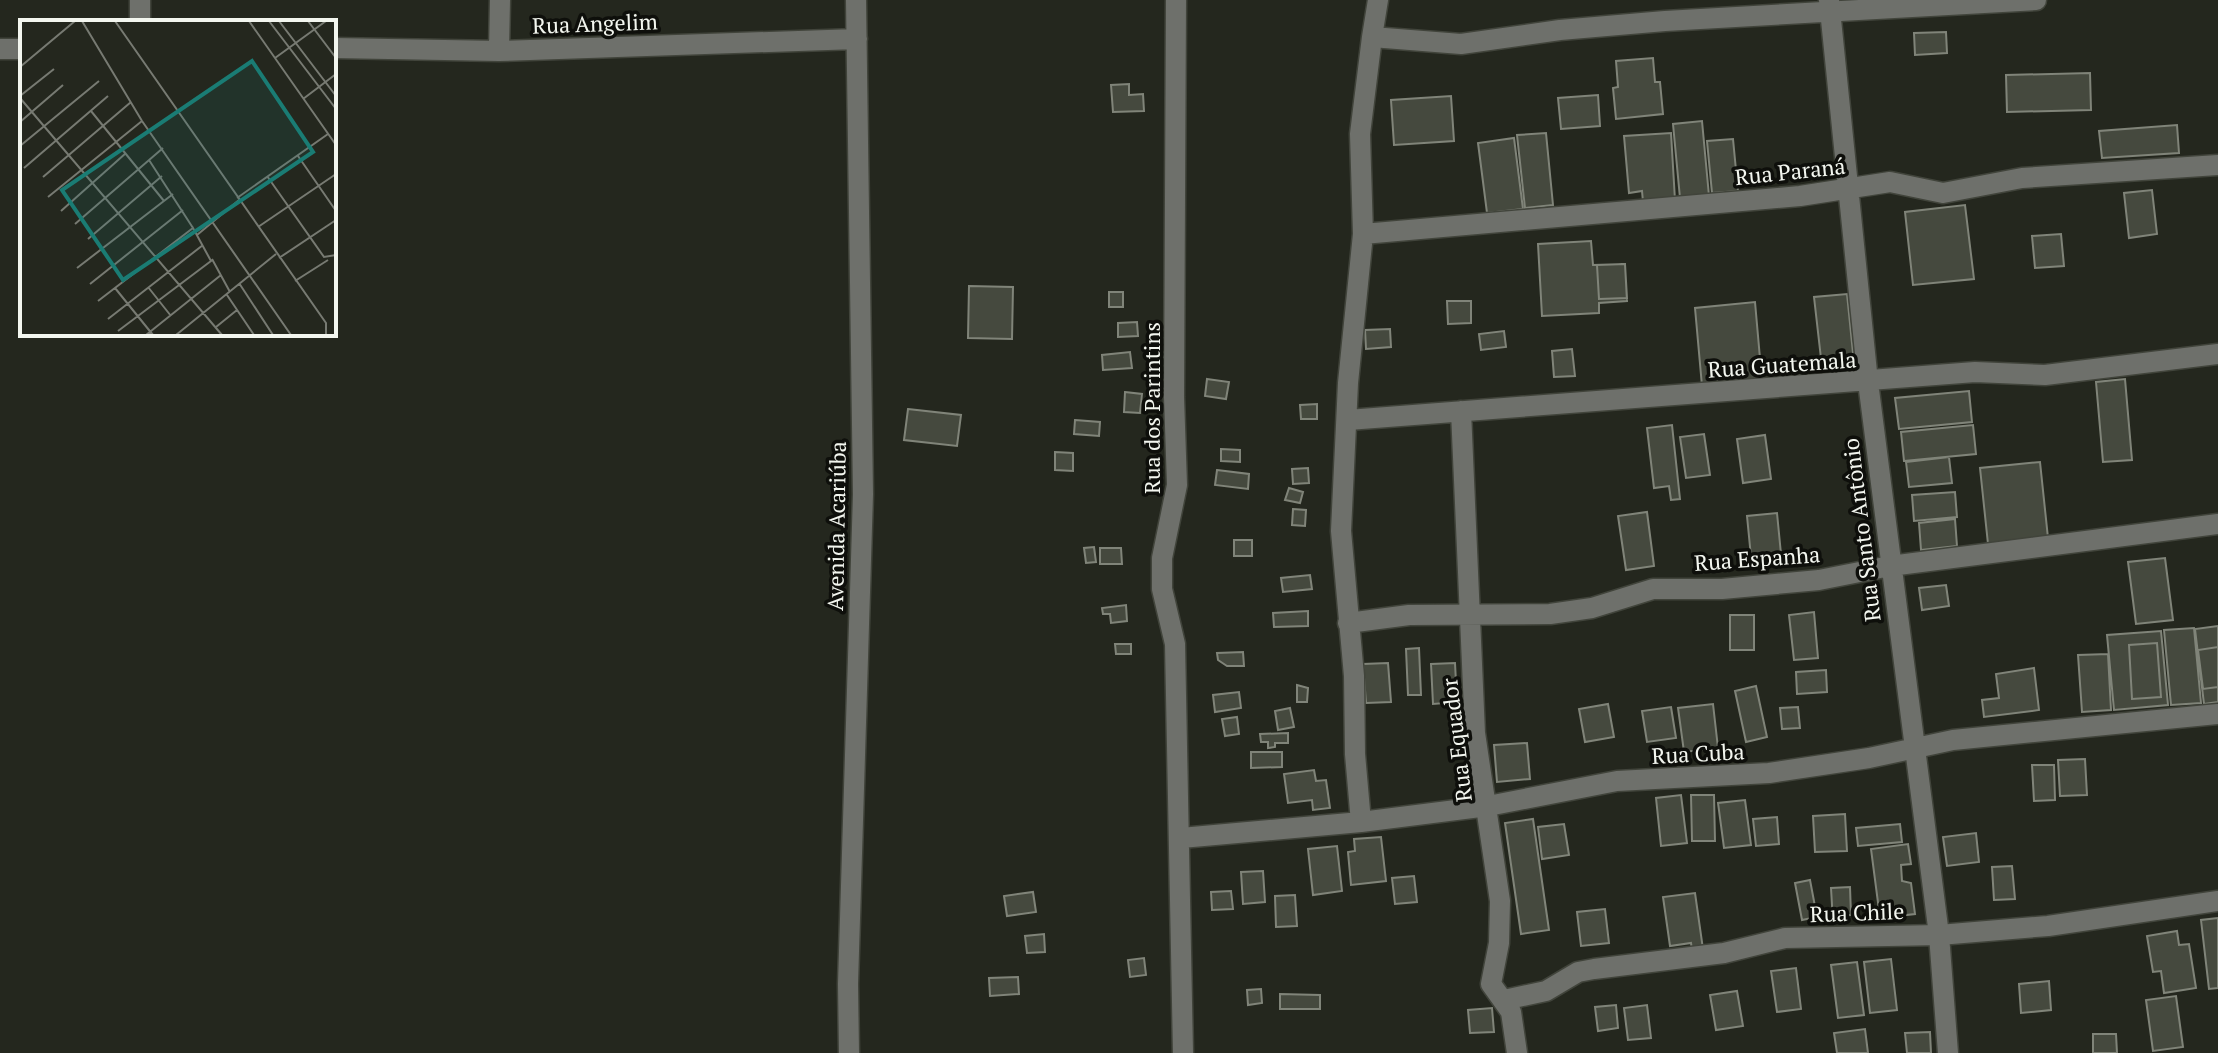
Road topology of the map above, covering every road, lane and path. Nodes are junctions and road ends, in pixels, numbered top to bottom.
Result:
1 (500, 0) edge
2 (1176, 0) edge
3 (1378, 0) edge
4 (2036, 0) edge
5 (862, 2) edge
6 (1828, 5) edge
7 (1372, 37) junction
8 (857, 39) junction
9 (336, 48) edge
10 (499, 51) junction
11 (2218, 165) edge
12 (1849, 190) junction
13 (1363, 234) junction
14 (2218, 354) edge
15 (1868, 382) junction
16 (1461, 411) junction
17 (1348, 420) junction
18 (2218, 524) edge
19 (1890, 566) junction
20 (1468, 612) junction
21 (1348, 623) junction
22 (2218, 714) edge
23 (1913, 748) junction
24 (1488, 806) junction
25 (1361, 822) junction
26 (1181, 838) junction
27 (2218, 901) edge
28 (1939, 935) junction
29 (1504, 1000) junction
30 (849, 1053) edge
31 (1183, 1053) edge
32 (1517, 1053) edge
33 (1948, 1053) edge

1 - 10 street
2 - 26 street, Rua dos Parintins
3 - 7 street
4 - 6 street
5 - 8 street, Avenida Acariúba
6 - 7 street
6 - 12 street, Rua Santo Antônio
7 - 13 street
8 - 10 street, Rua Angelim
8 - 30 street, Avenida Acariúba
9 - 10 street, Rua Angelim
11 - 12 street, Rua Paraná
12 - 13 street, Rua Paraná
12 - 15 street, Rua Santo Antônio
13 - 17 street
14 - 15 street, Rua Guatemala
15 - 16 street, Rua Guatemala
15 - 19 street, Rua Santo Antônio
16 - 17 street, Rua Guatemala
16 - 20 street, Rua Equador
17 - 21 street
18 - 19 street, Rua Espanha
19 - 20 street, Rua Espanha
19 - 23 street, Rua Santo Antônio
20 - 21 street, Rua Espanha
20 - 24 street, Rua Equador
21 - 25 street
22 - 23 street, Rua Cuba
23 - 24 street, Rua Cuba
23 - 28 street, Rua Santo Antônio
24 - 25 street, Rua Cuba
24 - 29 street, Rua Equador
25 - 26 street, Rua Cuba
26 - 31 street, Rua dos Parintins
27 - 28 street, Rua Chile
28 - 29 street, Rua Chile
28 - 33 street, Rua Santo Antônio
29 - 32 street, Rua Equador

